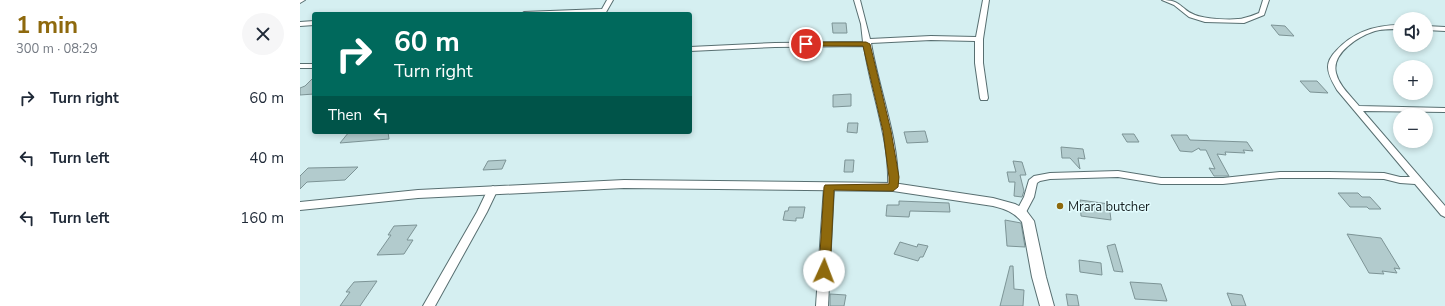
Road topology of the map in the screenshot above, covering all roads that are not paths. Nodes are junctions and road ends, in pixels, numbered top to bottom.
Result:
1 (610, 0) edge
2 (857, 0) edge
3 (986, 0) edge
4 (1165, 0) edge
5 (1266, 0) edge
6 (603, 12) edge
7 (300, 24) edge
8 (312, 24) edge
9 (1393, 27) edge
10 (1433, 28) edge
11 (1445, 29) edge
12 (979, 39) junction
13 (866, 42) junction
14 (692, 49) edge
15 (300, 66) edge
16 (312, 66) edge
17 (984, 98) dead end
18 (1358, 108) junction
19 (1445, 110) edge
20 (1416, 181) junction
21 (829, 187) junction
22 (893, 187) junction
23 (493, 189) junction
24 (300, 206) edge
25 (1021, 212) junction
26 (1445, 214) edge
27 (429, 306) edge
28 (822, 306) edge
29 (1047, 306) edge

1 - 6 street
2 - 13 street
3 - 12 street
4 - 5 street
7 - 8 street
9 - 18 street
10 - 11 street
12 - 13 street
12 - 17 street
13 - 14 street
13 - 22 street
15 - 16 street
18 - 19 street
18 - 20 street
20 - 25 street
20 - 26 street
21 - 22 street
21 - 23 street
21 - 28 street
22 - 25 street
23 - 24 street
23 - 27 street
25 - 29 street

